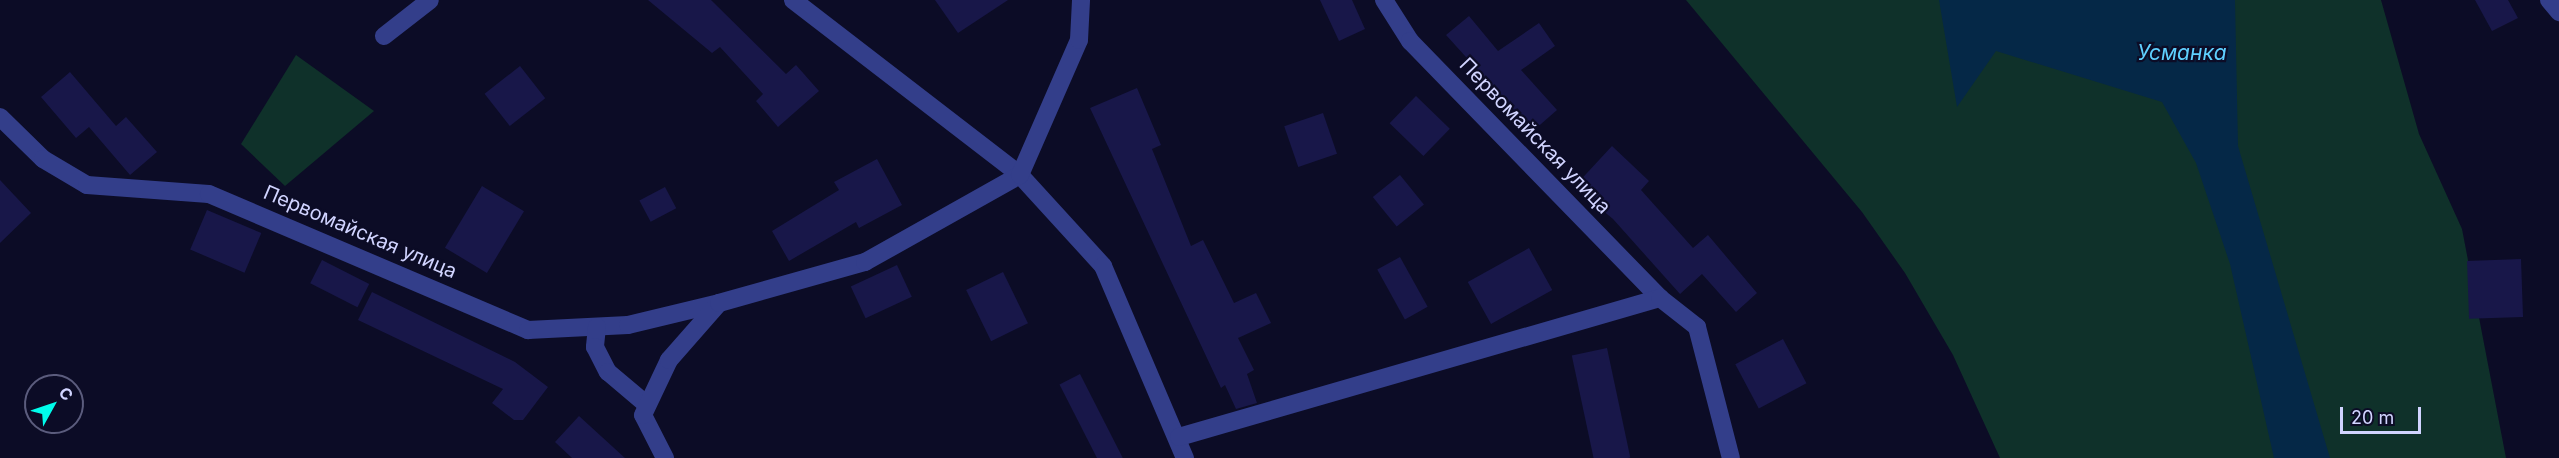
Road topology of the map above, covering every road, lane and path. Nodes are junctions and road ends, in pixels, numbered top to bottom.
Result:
1 (430, 0) edge
2 (793, 0) edge
3 (1081, 0) edge
4 (1384, 0) edge
5 (2549, 0) edge
6 (2559, 12) edge
7 (384, 36) dead end
8 (0, 117) edge
9 (1020, 175) junction
10 (1660, 298) junction
11 (719, 303) junction
12 (597, 327) junction
13 (647, 405) junction
14 (1179, 437) junction
15 (665, 458) edge
16 (1185, 458) edge
17 (1731, 458) edge

1 - 7 street
2 - 9 street
3 - 9 street
4 - 10 street, Первомайская улица
5 - 6 street
8 - 12 street, Первомайская улица
9 - 11 street, Первомайская улица
9 - 14 street
10 - 14 street
10 - 17 street, Первомайская улица
11 - 12 street, Первомайская улица
11 - 13 street
12 - 13 street
13 - 15 street
14 - 16 street

